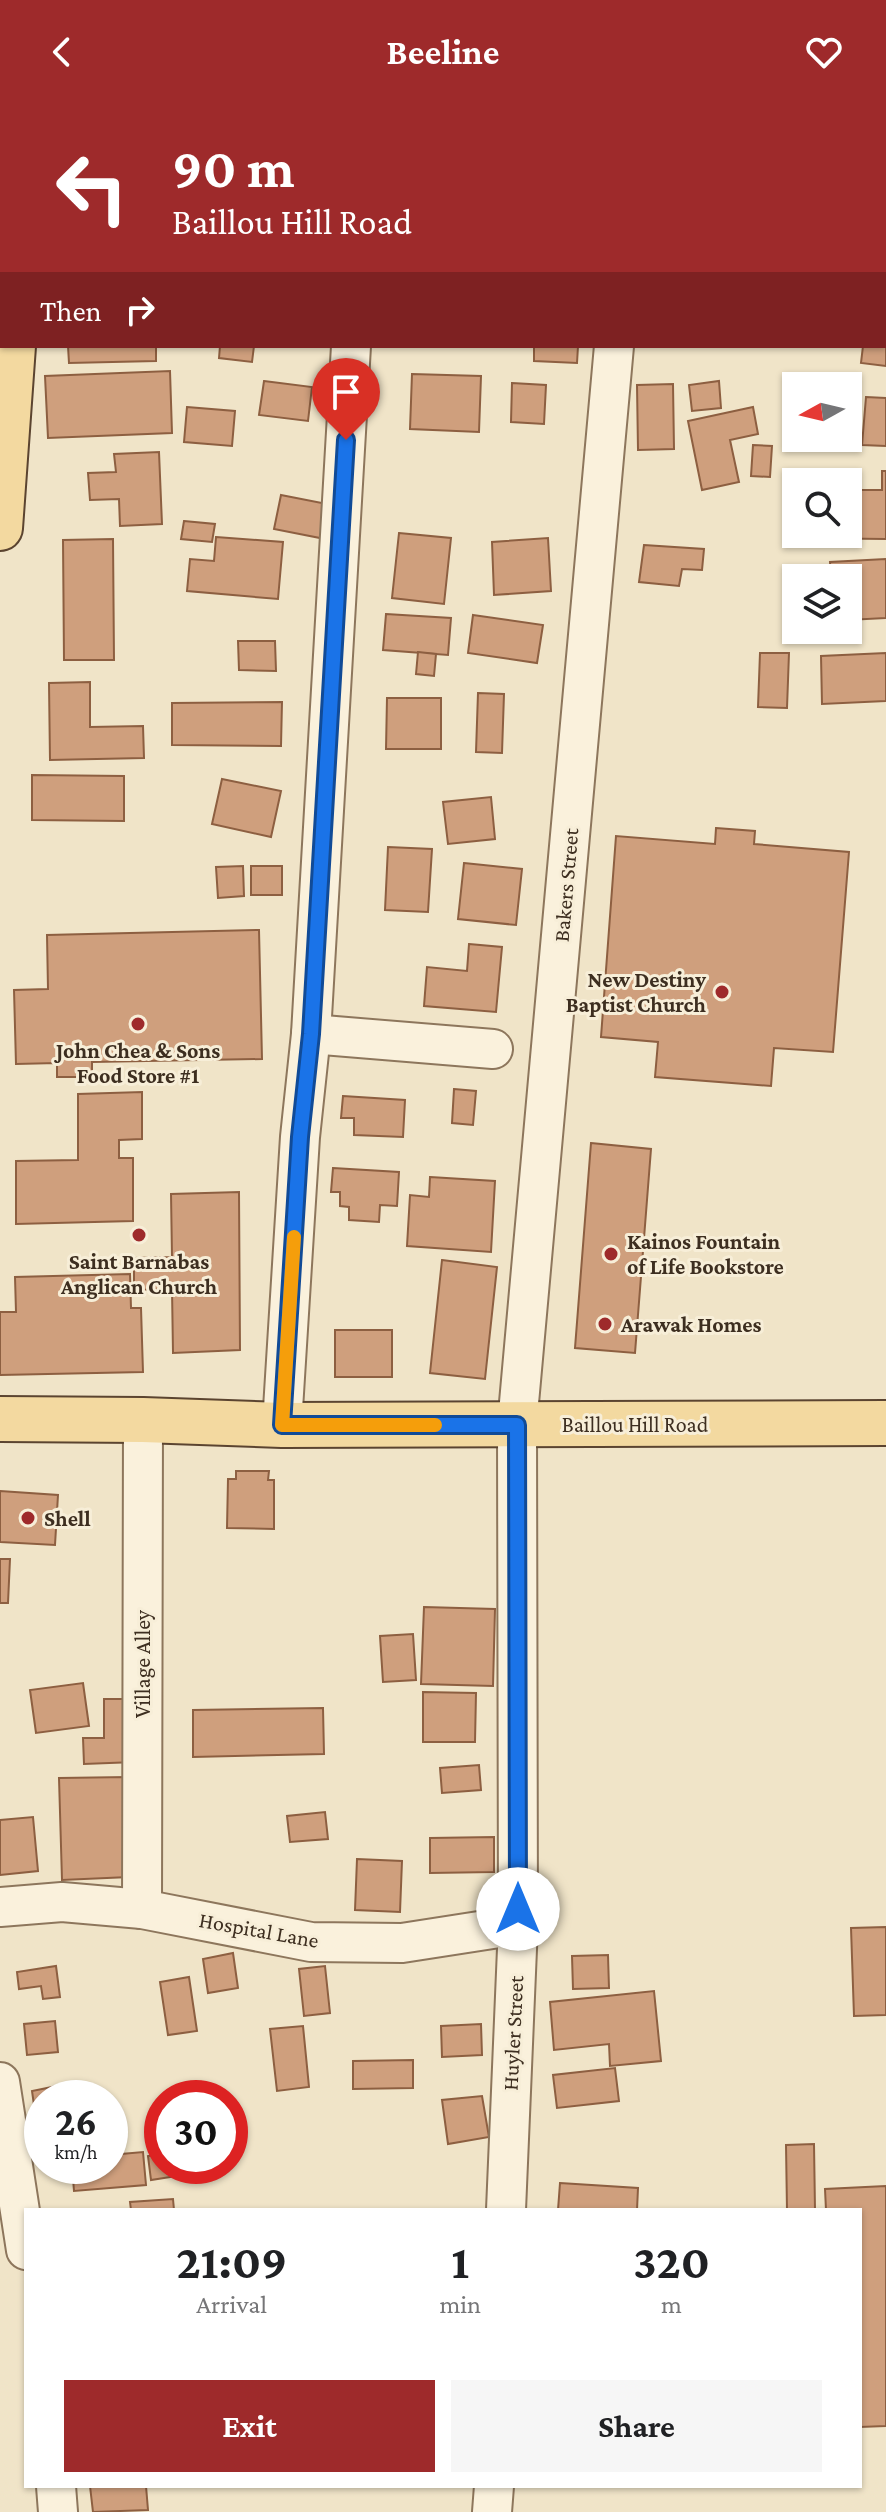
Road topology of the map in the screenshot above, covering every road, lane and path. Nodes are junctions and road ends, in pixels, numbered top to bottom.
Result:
1 (13, 348) edge
2 (351, 348) edge
3 (614, 348) edge
4 (0, 528) edge
5 (311, 1034) junction
6 (493, 1049) dead end
7 (0, 1419) edge
8 (143, 1420) junction
9 (886, 1423) edge
10 (282, 1425) junction
11 (517, 1425) junction
12 (0, 1907) edge
13 (142, 1909) junction
14 (518, 1925) junction
15 (0, 2082) edge
16 (506, 2208) edge
17 (24, 2237) edge
18 (56, 2488) edge
19 (494, 2488) edge
20 (58, 2512) edge
21 (492, 2512) edge

1 - 4 main road
2 - 5 street
3 - 11 street, Bakers Street
5 - 6 street
5 - 10 street
7 - 8 main road, Baillou Hill Road
8 - 10 main road, Baillou Hill Road
8 - 13 street, Village Alley
9 - 11 main road, Baillou Hill Road
10 - 11 main road, Baillou Hill Road
11 - 14 street, Huyler Street
12 - 13 street, Hospital Lane
13 - 14 street, Hospital Lane
14 - 16 street, Huyler Street
15 - 17 street
18 - 20 street
19 - 21 street

